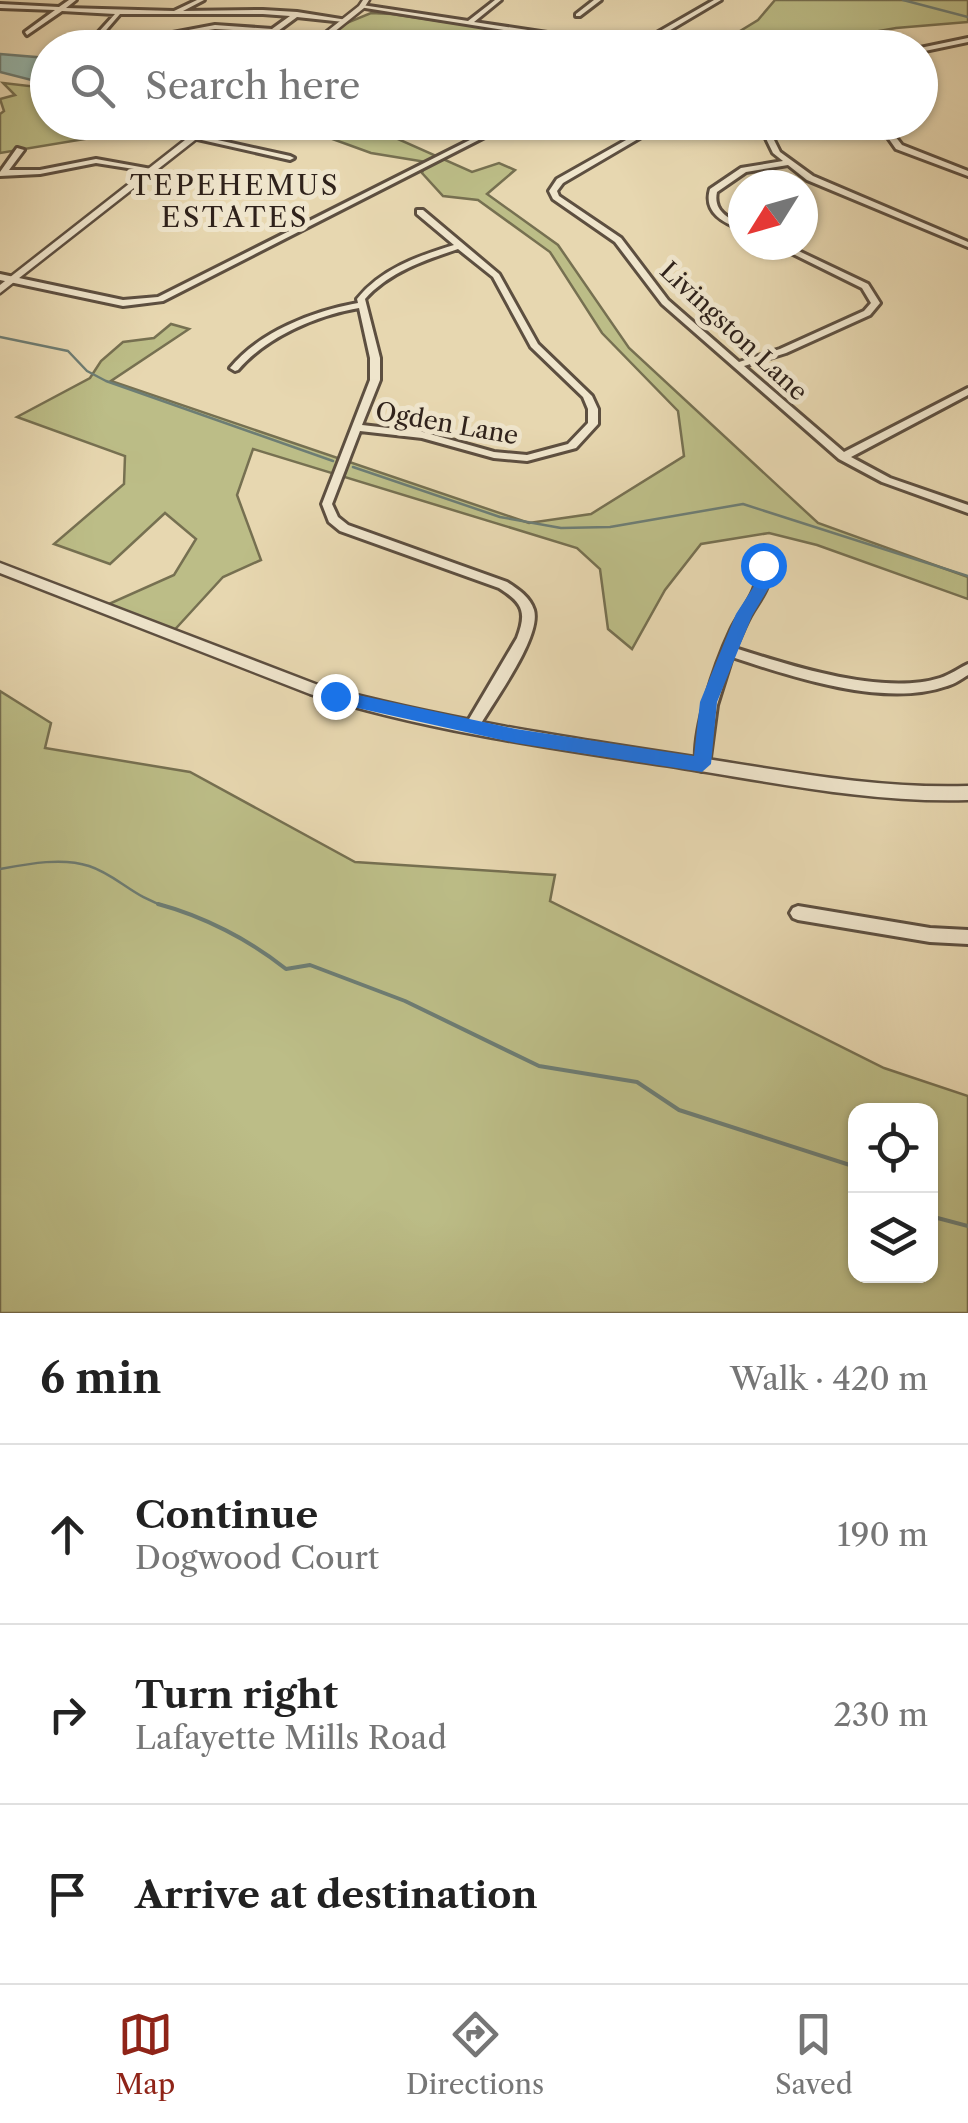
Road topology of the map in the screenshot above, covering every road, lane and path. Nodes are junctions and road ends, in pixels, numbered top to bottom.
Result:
1 (73, 0) edge
2 (201, 0) edge
3 (495, 0) edge
4 (598, 0) edge
5 (718, 0) edge
6 (364, 4) edge
7 (0, 6) edge
8 (63, 9) junction
9 (120, 12) junction
10 (174, 13) junction
11 (578, 15) dead end
12 (294, 16) junction
13 (341, 22) junction
14 (470, 23) junction
15 (33, 30) edge
16 (104, 30) edge
17 (198, 30) edge
18 (259, 30) edge
19 (275, 30) edge
20 (331, 30) edge
21 (516, 30) edge
22 (666, 30) edge
23 (30, 32) edge
24 (27, 34) dead end
25 (968, 40) edge
26 (938, 46) edge
27 (192, 140) edge
28 (204, 140) edge
29 (476, 140) edge
30 (633, 140) edge
31 (769, 140) edge
32 (894, 140) edge
33 (20, 150) dead end
34 (290, 158) dead end
35 (787, 163) junction
36 (154, 170) junction
37 (744, 170) edge
38 (2, 174) edge
39 (968, 174) edge
40 (728, 181) edge
41 (420, 212) dead end
42 (728, 218) edge
43 (462, 245) junction
44 (968, 245) edge
45 (810, 260) edge
46 (0, 276) edge
47 (14, 279) junction
48 (0, 290) edge
49 (360, 305) junction
50 (738, 365) junction
51 (235, 368) dead end
52 (968, 391) edge
53 (359, 428) junction
54 (843, 457) junction
55 (968, 509) edge
56 (763, 565) dead end
57 (0, 568) edge
58 (729, 651) junction
59 (968, 668) edge
60 (472, 726) junction
61 (702, 764) junction
62 (968, 793) edge
63 (798, 913) dead end
64 (968, 937) edge

1 - 8 street
2 - 10 street
3 - 14 street
4 - 11 street
5 - 22 street
6 - 13 street
6 - 14 street
7 - 8 street
8 - 9 street
8 - 15 street
9 - 10 street
9 - 16 street
10 - 12 street
12 - 13 street
12 - 19 street
13 - 20 street
14 - 21 street
17 - 18 street
23 - 24 street
25 - 26 street
27 - 36 street
28 - 34 street
29 - 47 street
30 - 50 street, Livingston Lane
31 - 35 street
32 - 39 street
33 - 38 street
35 - 37 street
35 - 44 street
36 - 38 street
36 - 47 street
40 - 42 street
41 - 43 street, Ogden Lane
43 - 49 street
43 - 53 street, Ogden Lane
45 - 50 street
46 - 47 street
47 - 48 street
49 - 51 street
49 - 53 street
50 - 54 street, Livingston Lane
52 - 54 street
53 - 60 street
54 - 55 street, Livingston Lane
56 - 58 street
57 - 60 street
58 - 59 street
58 - 61 street
60 - 61 street
61 - 62 street
63 - 64 street

